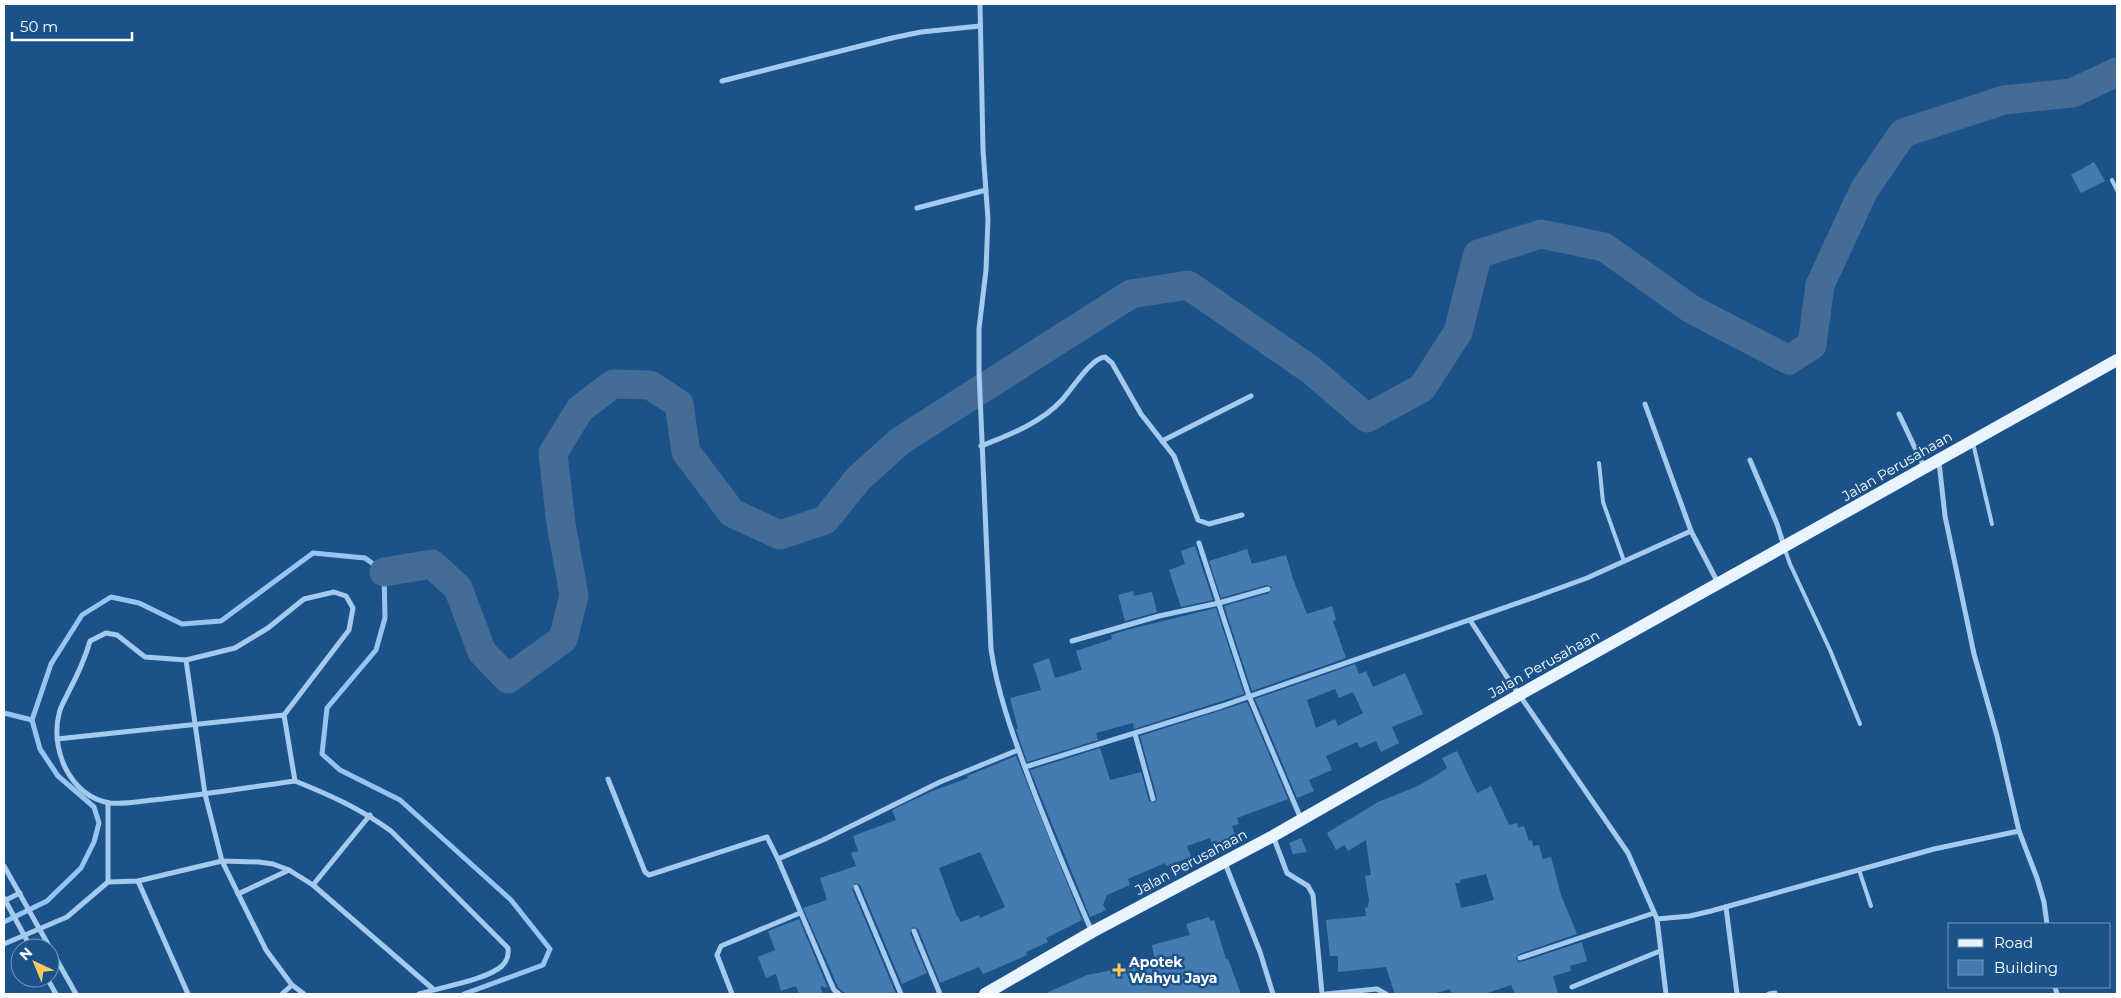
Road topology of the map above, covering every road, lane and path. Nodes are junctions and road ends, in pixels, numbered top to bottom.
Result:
1 (980, 4) edge
2 (980, 26) junction
3 (722, 81) dead end
4 (2112, 180) dead end
5 (986, 190) junction
6 (2117, 190) edge
7 (917, 208) dead end
8 (2117, 360) edge
9 (1251, 396) dead end
10 (1645, 404) dead end
11 (1899, 414) dead end
12 (1162, 441) junction
13 (1972, 441) junction
14 (981, 446) junction
15 (1939, 459) junction
16 (1750, 460) dead end
17 (1599, 463) dead end
18 (1924, 468) junction
19 (1242, 515) dead end
20 (1992, 524) dead end
21 (1691, 530) junction
22 (1199, 542) dead end
23 (1784, 548) junction
24 (1624, 561) junction
25 (1718, 584) junction
26 (1268, 589) dead end
27 (1219, 603) junction
28 (1470, 620) junction
29 (1072, 641) dead end
30 (186, 660) junction
31 (1519, 695) junction
32 (1250, 696) junction
33 (284, 715) junction
34 (196, 723) junction
35 (1860, 724) dead end
36 (1134, 734) junction
37 (57, 739) junction
38 (1018, 750) junction
39 (1025, 768) junction
40 (608, 779) dead end
41 (295, 781) junction
42 (205, 794) junction
43 (1154, 800) dead end
44 (108, 803) junction
45 (370, 815) junction
46 (1302, 820) junction
47 (2019, 831) junction
48 (1273, 836) junction
49 (778, 859) junction
50 (222, 861) junction
51 (1224, 862) junction
52 (4, 866) edge
53 (289, 870) junction
54 (1859, 870) junction
55 (138, 880) junction
56 (108, 882) junction
57 (313, 885) junction
58 (856, 887) dead end
59 (20, 893) junction
60 (238, 894) junction
61 (4, 900) edge
62 (1871, 906) dead end
63 (1726, 907) junction
64 (800, 913) junction
65 (1654, 913) junction
66 (1657, 919) junction
67 (2047, 923) edge
68 (39, 928) junction
69 (914, 932) dead end
70 (1092, 932) junction
71 (23, 934) junction
72 (25, 938) edge
73 (4, 944) edge
74 (1660, 951) junction
75 (1520, 958) dead end
76 (292, 985) junction
77 (1572, 986) dead end
78 (434, 989) junction
79 (76, 994) edge
80 (188, 994) edge
81 (282, 994) edge
82 (304, 994) edge
83 (420, 994) edge
84 (732, 994) edge
85 (839, 994) edge
86 (901, 994) edge
87 (940, 994) edge
88 (986, 994) edge
89 (1273, 994) edge
90 (1322, 994) edge
91 (1326, 994) edge
92 (1386, 994) edge
93 (1666, 994) edge
94 (1737, 994) edge

1 - 2 street
2 - 3 street
2 - 5 street
4 - 6 lane
5 - 7 street
5 - 14 street
8 - 13 main road, Jalan Perusahaan
9 - 12 street
10 - 21 street
11 - 18 street
12 - 14 street
12 - 19 street
13 - 15 main road, Jalan Perusahaan
13 - 20 lane
14 - 38 street
15 - 18 main road, Jalan Perusahaan
15 - 47 street
16 - 23 street
17 - 24 lane
18 - 23 main road, Jalan Perusahaan
21 - 24 street
21 - 25 street
22 - 27 street
23 - 25 main road, Jalan Perusahaan
23 - 35 lane
24 - 28 street
25 - 31 main road, Jalan Perusahaan
26 - 27 street
27 - 29 street
27 - 32 street
28 - 31 street
28 - 32 street
30 - 33 street
30 - 34 street
30 - 37 street
31 - 46 main road, Jalan Perusahaan
31 - 65 street
32 - 36 street
32 - 46 street
33 - 34 street
33 - 41 street
34 - 37 street
34 - 42 street
36 - 39 street
36 - 43 street
37 - 44 street
38 - 39 street
38 - 49 street
39 - 70 street
40 - 49 street
41 - 42 street
41 - 45 street
42 - 44 street
42 - 50 street
44 - 56 street
45 - 57 street
45 - 78 street
46 - 48 main road, Jalan Perusahaan
47 - 54 street
47 - 67 street
48 - 51 main road, Jalan Perusahaan
48 - 90 street
49 - 64 street
50 - 53 street
50 - 55 street
50 - 60 street
51 - 70 main road, Jalan Perusahaan
51 - 89 street
52 - 59 street
53 - 57 street
53 - 60 street
54 - 62 lane
54 - 63 street
55 - 56 street
55 - 80 street
56 - 68 street
57 - 78 street
58 - 86 street
59 - 61 street
59 - 68 street
60 - 76 street
61 - 71 street
63 - 66 street
63 - 94 street
64 - 84 street
64 - 85 street
65 - 66 street
65 - 75 street
66 - 74 street
68 - 71 street
68 - 79 street
69 - 87 street
70 - 88 main road, Jalan Perusahaan
71 - 72 street
71 - 73 street
74 - 77 street
74 - 93 street
76 - 81 street
76 - 82 street
78 - 83 street
91 - 92 street

